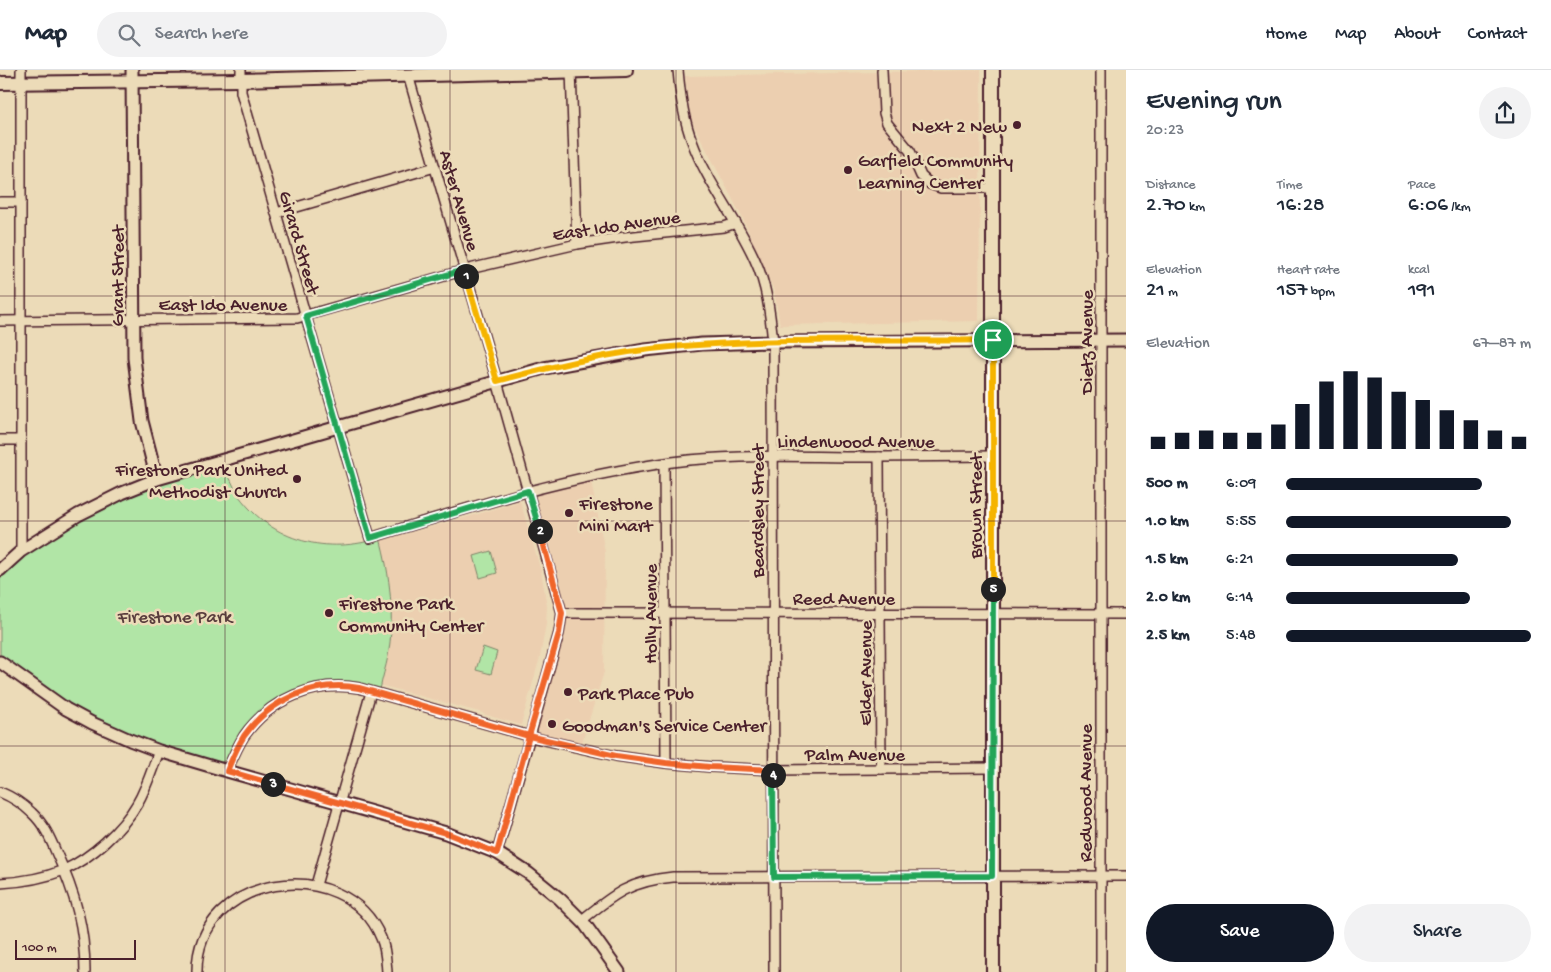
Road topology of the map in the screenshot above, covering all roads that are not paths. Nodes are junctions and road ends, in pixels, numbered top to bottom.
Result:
1 (626, 70) edge
2 (678, 70) edge
3 (882, 70) edge
4 (993, 70) edge
5 (1101, 70) edge
6 (571, 71) edge
7 (463, 72) edge
8 (352, 73) edge
9 (132, 75) edge
10 (241, 75) edge
11 (408, 75) junction
12 (21, 76) edge
13 (0, 83) edge
14 (435, 167) junction
15 (992, 188) junction
16 (0, 202) edge
17 (21, 202) junction
18 (276, 213) junction
19 (736, 223) junction
20 (577, 244) junction
21 (464, 270) junction
22 (306, 316) junction
23 (133, 319) junction
24 (22, 320) junction
25 (0, 321) edge
26 (993, 340) junction
27 (1101, 340) junction
28 (1126, 340) edge
29 (773, 342) junction
30 (497, 381) junction
31 (338, 427) junction
32 (0, 440) edge
33 (21, 440) junction
34 (772, 456) junction
35 (992, 456) junction
36 (879, 457) junction
37 (664, 464) junction
38 (157, 479) junction
39 (528, 491) junction
40 (370, 538) joint
41 (21, 551) junction
42 (0, 570) edge
43 (562, 613) junction
44 (773, 613) junction
45 (880, 613) junction
46 (992, 613) junction
47 (1102, 613) junction
48 (665, 614) junction
49 (1126, 614) edge
50 (0, 662) edge
51 (371, 692) junction
52 (529, 736) junction
53 (159, 751) junction
54 (666, 763) junction
55 (992, 768) junction
56 (880, 769) junction
57 (773, 770) junction
58 (227, 771) junction
59 (0, 792) edge
60 (340, 803) junction
61 (497, 853) junction
62 (64, 869) junction
63 (992, 876) junction
64 (1101, 876) junction
65 (1126, 876) edge
66 (774, 877) junction
67 (0, 882) edge
68 (316, 885) junction
69 (582, 920) junction
70 (85, 972) edge
71 (197, 972) edge
72 (387, 972) edge
73 (619, 972) edge
74 (774, 972) edge
75 (993, 972) edge
76 (1101, 972) edge

1 - 6 main road
2 - 19 street, Beardsley Street
3 - 15 street
4 - 15 main road, Brown Street
5 - 27 street, Dietz Avenue
6 - 7 main road
6 - 20 street
7 - 11 main road
8 - 10 main road
8 - 11 main road
9 - 10 main road
9 - 12 main road
9 - 23 street, Grant Street
10 - 18 street, Girard Street
11 - 14 street, Aster Avenue
12 - 13 main road
12 - 17 street
14 - 18 street
14 - 21 street, Aster Avenue
15 - 26 main road, Brown Street
16 - 17 street
17 - 24 street
18 - 22 street, Girard Street
19 - 20 street, East Ido Avenue
19 - 29 street, Beardsley Street
20 - 21 street, East Ido Avenue
21 - 22 street, East Ido Avenue
21 - 30 street, Aster Avenue
22 - 23 street, East Ido Avenue
22 - 31 street, Girard Street
23 - 24 street, East Ido Avenue
23 - 38 street, Grant Street
24 - 25 street, East Ido Avenue
24 - 33 street
26 - 27 street
26 - 29 street
26 - 35 main road, Brown Street
27 - 28 street
27 - 47 street, Dietz Avenue
29 - 30 street
29 - 34 street, Beardsley Street
30 - 31 street
30 - 39 street, Aster Avenue
31 - 38 street
31 - 40 street, Girard Street
32 - 33 street
33 - 41 street
34 - 36 street, Lindenwood Avenue
34 - 37 street, Lindenwood Avenue
34 - 44 street, Beardsley Street
35 - 36 street, Lindenwood Avenue
35 - 46 main road, Brown Street
36 - 45 street, Elder Avenue
37 - 39 street, Lindenwood Avenue
37 - 48 street, Holly Avenue
38 - 41 street
39 - 40 street, Lindenwood Avenue
39 - 43 street, Aster Avenue
41 - 42 street
43 - 48 street, Reed Avenue
43 - 52 street, Aster Avenue
44 - 45 street, Reed Avenue
44 - 48 street, Reed Avenue
44 - 57 street, Beardsley Street
45 - 46 street, Reed Avenue
45 - 56 street, Elder Avenue
46 - 47 street, Reed Avenue
46 - 55 main road, Brown Street
47 - 49 street, Reed Avenue
47 - 64 street, Redwood Avenue
48 - 54 street, Holly Avenue
50 - 53 street
51 - 52 street, Palm Avenue
51 - 58 street, Palm Avenue
51 - 60 street
52 - 54 street, Palm Avenue
52 - 61 street, Aster Avenue
53 - 58 street
53 - 62 street
54 - 57 street, Palm Avenue
55 - 56 street, Palm Avenue
55 - 63 main road, Brown Street
56 - 57 street, Palm Avenue
57 - 66 street, Beardsley Street
58 - 60 street
59 - 62 street
60 - 61 street
60 - 68 street
61 - 69 street
62 - 67 street
62 - 70 street
63 - 64 street
63 - 66 street
63 - 75 main road, Brown Street
64 - 65 street
64 - 76 street, Redwood Avenue
66 - 69 street
66 - 74 street, Beardsley Street
68 - 71 street
68 - 72 street
69 - 73 street

